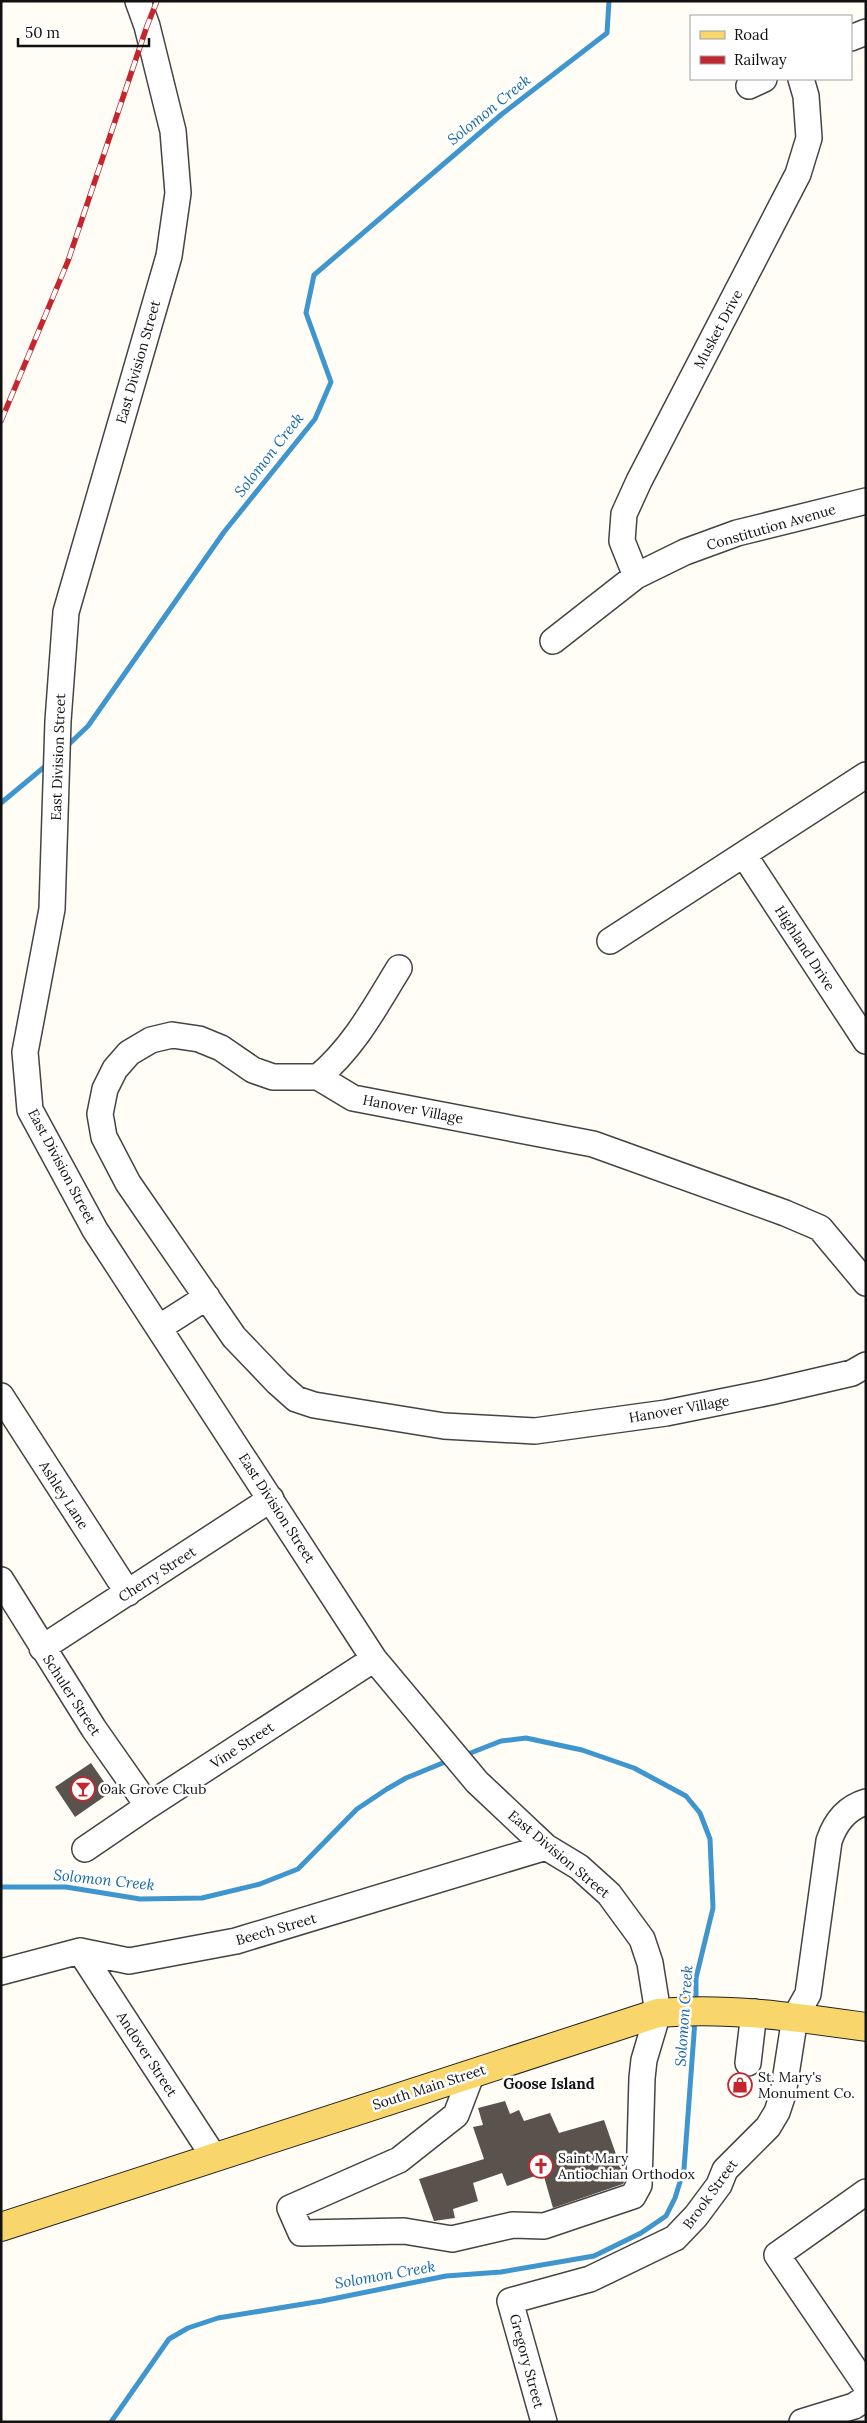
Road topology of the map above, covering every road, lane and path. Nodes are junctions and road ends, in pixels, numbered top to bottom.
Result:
1 (138, 1) edge
2 (866, 32) edge
3 (852, 38) edge
4 (800, 80) edge
5 (866, 500) edge
6 (636, 576) junction
7 (553, 640) dead end
8 (866, 775) edge
9 (744, 855) junction
10 (610, 941) dead end
11 (399, 968) dead end
12 (866, 1040) edge
13 (318, 1077) junction
14 (866, 1283) edge
15 (207, 1297) junction
16 (160, 1327) junction
17 (866, 1366) edge
18 (1, 1396) edge
19 (271, 1499) junction
20 (4, 1591) edge
21 (128, 1593) junction
22 (42, 1648) junction
23 (374, 1659) junction
24 (866, 1802) edge
25 (148, 1806) junction
26 (546, 1847) junction
27 (85, 1849) dead end
28 (80, 1951) junction
29 (1, 1972) edge
30 (670, 2012) junction
31 (754, 2012) junction
32 (795, 2017) junction
33 (866, 2027) edge
34 (748, 2063) dead end
35 (472, 2074) junction
36 (214, 2157) junction
37 (866, 2192) edge
38 (1, 2227) edge
39 (510, 2301) joint
40 (866, 2386) edge
41 (866, 2398) edge
42 (544, 2422) edge
43 (802, 2422) edge

1 - 16 street, East Division Street
2 - 3 street
4 - 6 street, Musket Drive
5 - 6 street, Constitution Avenue
6 - 7 street, Constitution Avenue
8 - 9 street
9 - 10 street
9 - 12 street, Highland Drive
11 - 13 street
13 - 14 street, Hanover Village
13 - 15 street, Hanover Village
15 - 16 street
15 - 17 street, Hanover Village
16 - 19 street, East Division Street
18 - 21 street, Ashley Lane
19 - 21 street, Cherry Street
19 - 23 street, East Division Street
20 - 22 street, Schuler Street
21 - 22 street, Cherry Street
22 - 25 street, Schuler Street
23 - 25 street, Vine Street
23 - 26 street, East Division Street
24 - 32 street, Brook Street
25 - 27 street, Vine Street
26 - 28 street, Beech Street
26 - 30 street, East Division Street
28 - 29 street, Beech Street
28 - 36 street, Andover Street
30 - 31 main road, South Main Street
30 - 35 main road, South Main Street
30 - 35 street
31 - 32 main road, South Main Street
31 - 34 street
32 - 33 main road, South Main Street
32 - 39 street, Brook Street
35 - 36 main road, South Main Street
36 - 38 main road, South Main Street
37 - 40 street
39 - 42 street, Gregory Street
41 - 43 street

